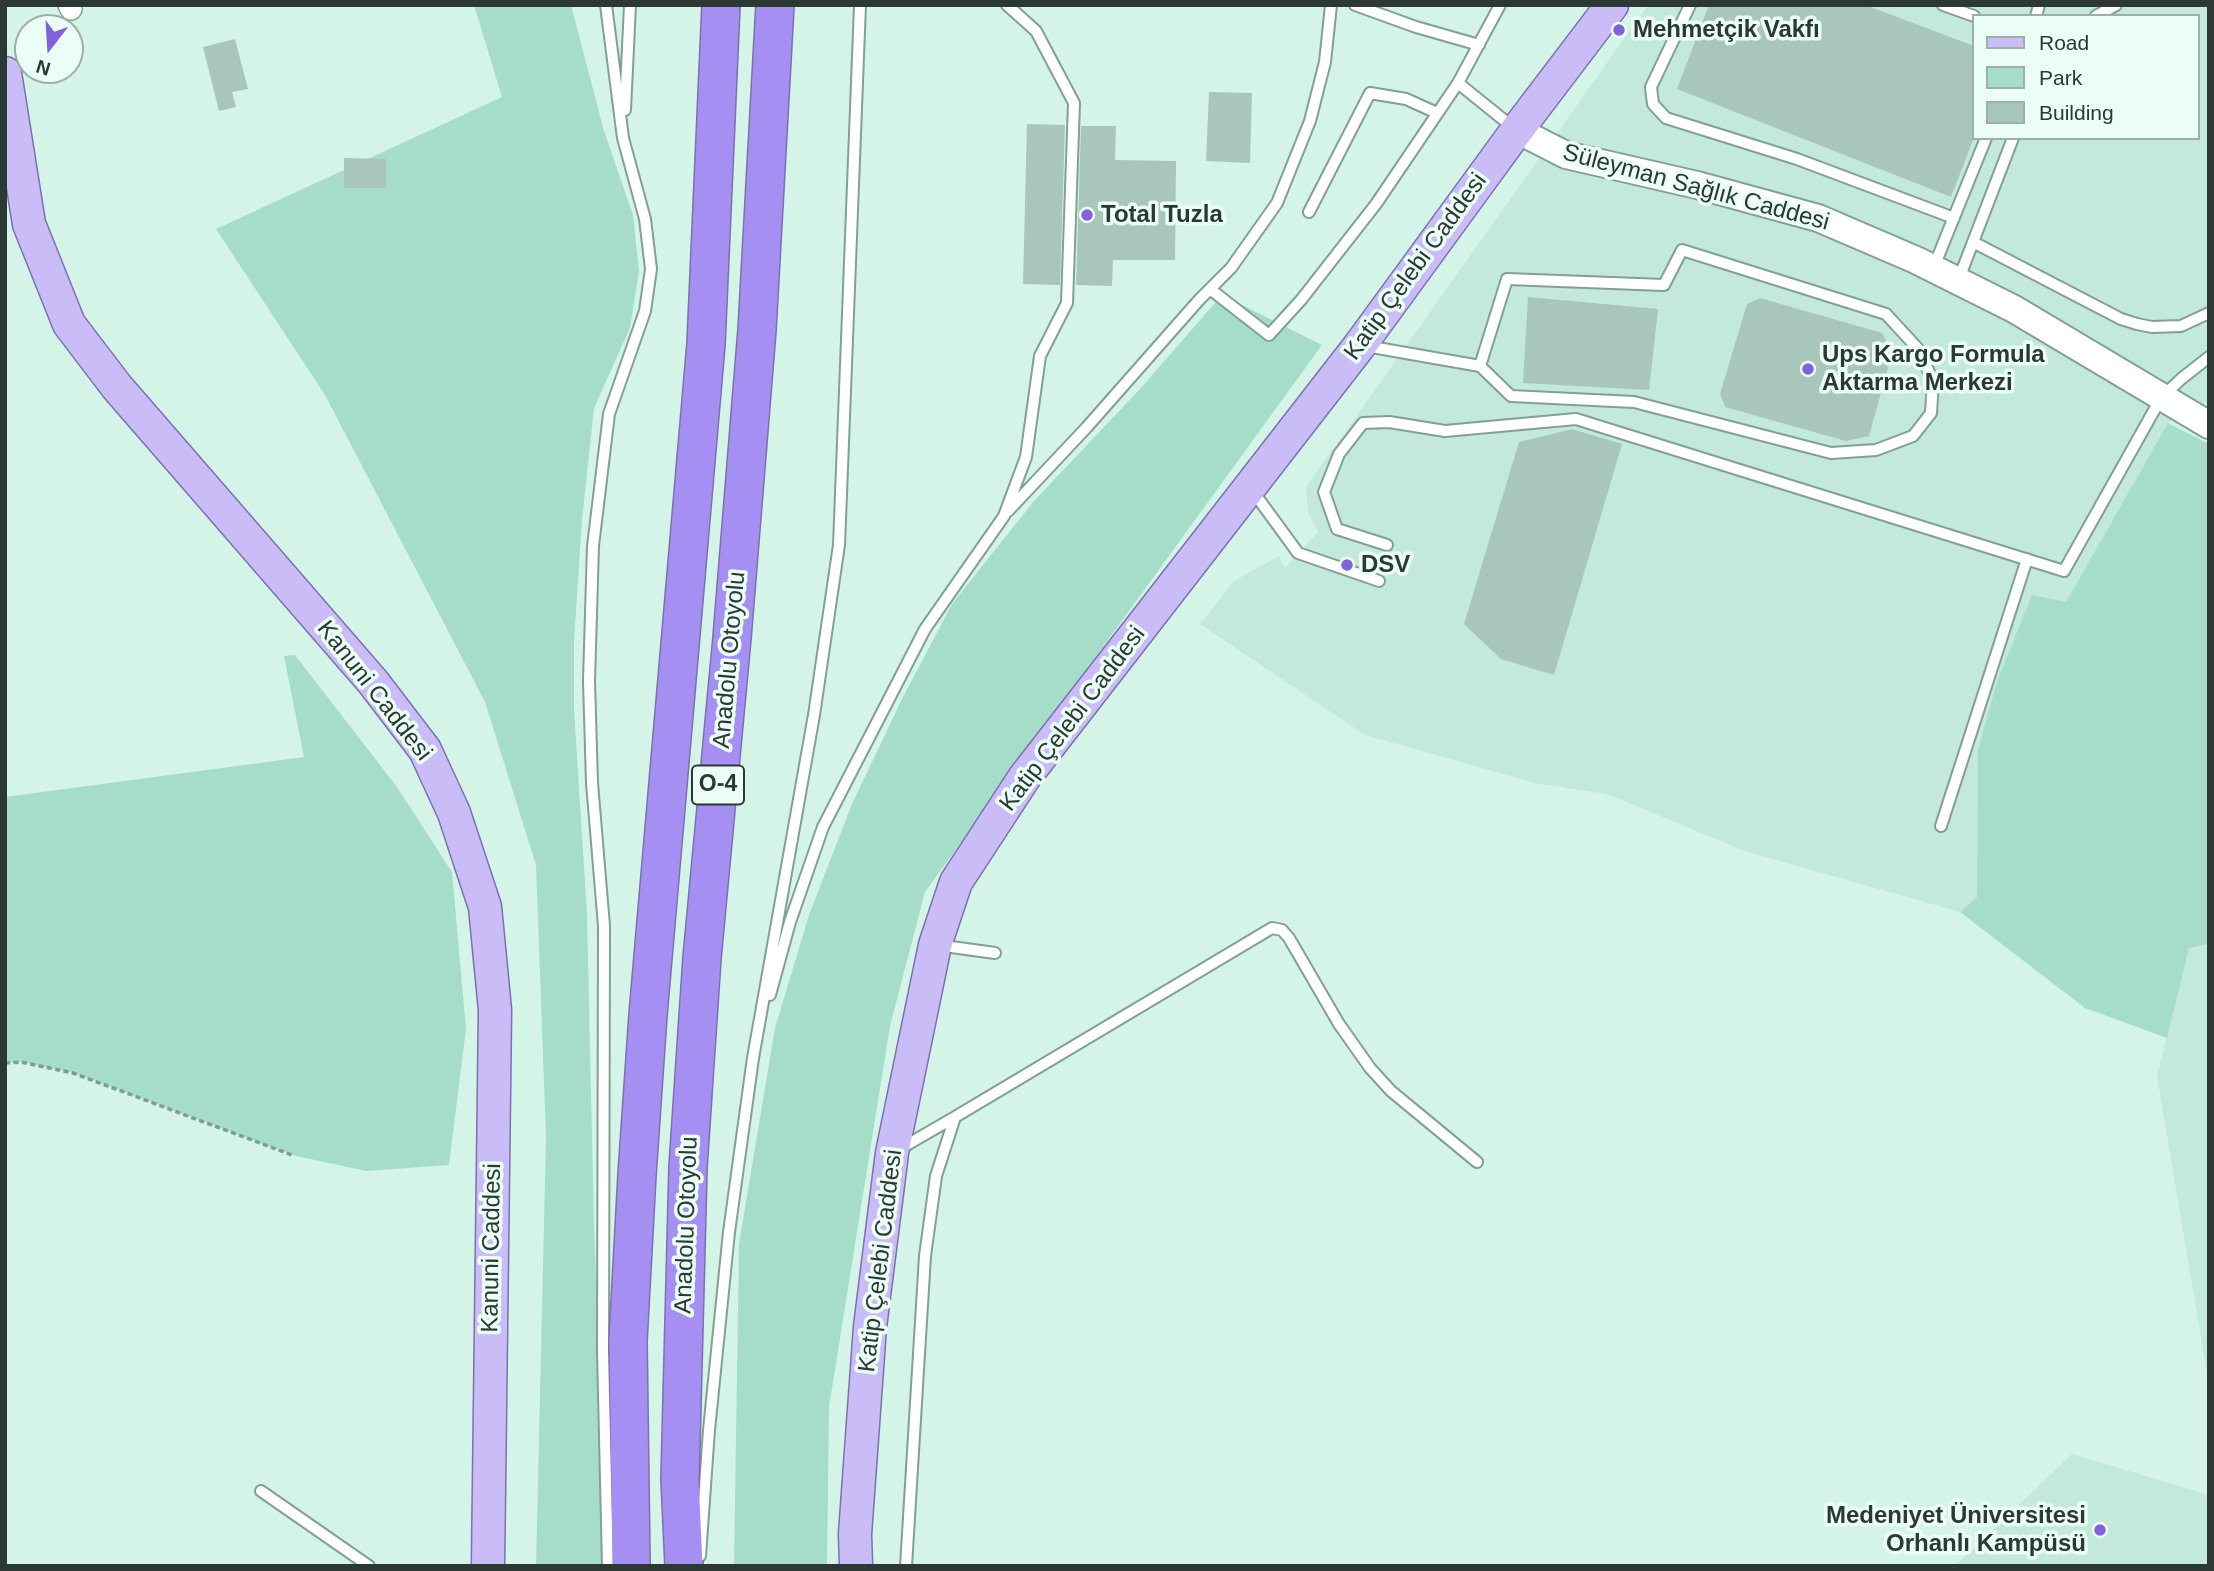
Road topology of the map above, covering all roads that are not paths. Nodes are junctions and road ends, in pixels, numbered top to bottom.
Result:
1 (606, 5) edge
2 (630, 5) edge
3 (721, 5) edge
4 (775, 5) edge
5 (860, 5) edge
6 (1007, 5) edge
7 (1331, 5) edge
8 (1355, 5) edge
9 (1500, 5) edge
10 (1612, 5) edge
11 (1690, 5) edge
12 (1943, 5) edge
13 (2116, 5) edge
14 (2100, 14) edge
15 (1972, 15) edge
16 (1479, 45) junction
17 (5, 73) edge
18 (1458, 83) junction
19 (1437, 113) junction
20 (1517, 130) junction
21 (623, 138) junction
22 (1985, 140) edge
23 (2012, 140) edge
24 (1309, 212) dead end
25 (1954, 218) junction
26 (1973, 242) junction
27 (1933, 269) junction
28 (1958, 281) junction
29 (1210, 289) junction
30 (2209, 313) edge
31 (1360, 345) junction
32 (2209, 357) edge
33 (1480, 366) junction
34 (2161, 398) junction
35 (2209, 425) edge
36 (1250, 488) junction
37 (1004, 516) junction
38 (1387, 545) dead end
39 (2027, 559) junction
40 (1380, 581) dead end
41 (1941, 826) dead end
42 (935, 945) junction
43 (995, 953) dead end
44 (753, 1058) junction
45 (955, 1117) junction
46 (892, 1153) junction
47 (1477, 1162) dead end
48 (261, 1491) dead end
49 (369, 1566) edge
50 (488, 1566) edge
51 (608, 1566) edge
52 (631, 1566) edge
53 (684, 1566) edge
54 (700, 1566) edge
55 (856, 1566) edge
56 (906, 1566) edge

1 - 21 lane
2 - 21 lane
3 - 52 highway, Anadolu Otoyolu / O-4
4 - 53 highway, Anadolu Otoyolu / O-4
5 - 44 lane
6 - 37 lane
7 - 29 lane
8 - 16 lane
9 - 16 lane
10 - 20 main road, Katip Çelebi Caddesi
11 - 25 lane
12 - 15 lane
13 - 14 lane
16 - 18 lane
17 - 50 main road, Kanuni Caddesi
18 - 19 lane
18 - 20 lane
19 - 24 lane
19 - 29 lane
20 - 27 street, Süleyman Sağlık Caddesi
20 - 31 main road, Katip Çelebi Caddesi
21 - 51 lane
22 - 25 lane
23 - 26 lane
25 - 27 lane
26 - 28 lane
26 - 30 lane
27 - 28 street, Süleyman Sağlık Caddesi
28 - 34 street, Süleyman Sağlık Caddesi
29 - 37 lane
31 - 33 lane
31 - 36 main road, Katip Çelebi Caddesi
32 - 34 lane
33 - 33 lane
34 - 35 street, Süleyman Sağlık Caddesi
34 - 39 lane
36 - 40 lane
36 - 42 main road, Katip Çelebi Caddesi
37 - 44 lane
38 - 39 lane
39 - 41 lane
42 - 43 lane
42 - 46 main road, Katip Çelebi Caddesi
44 - 54 lane
45 - 46 lane
45 - 47 lane
45 - 56 lane
46 - 55 main road, Katip Çelebi Caddesi
48 - 49 lane

